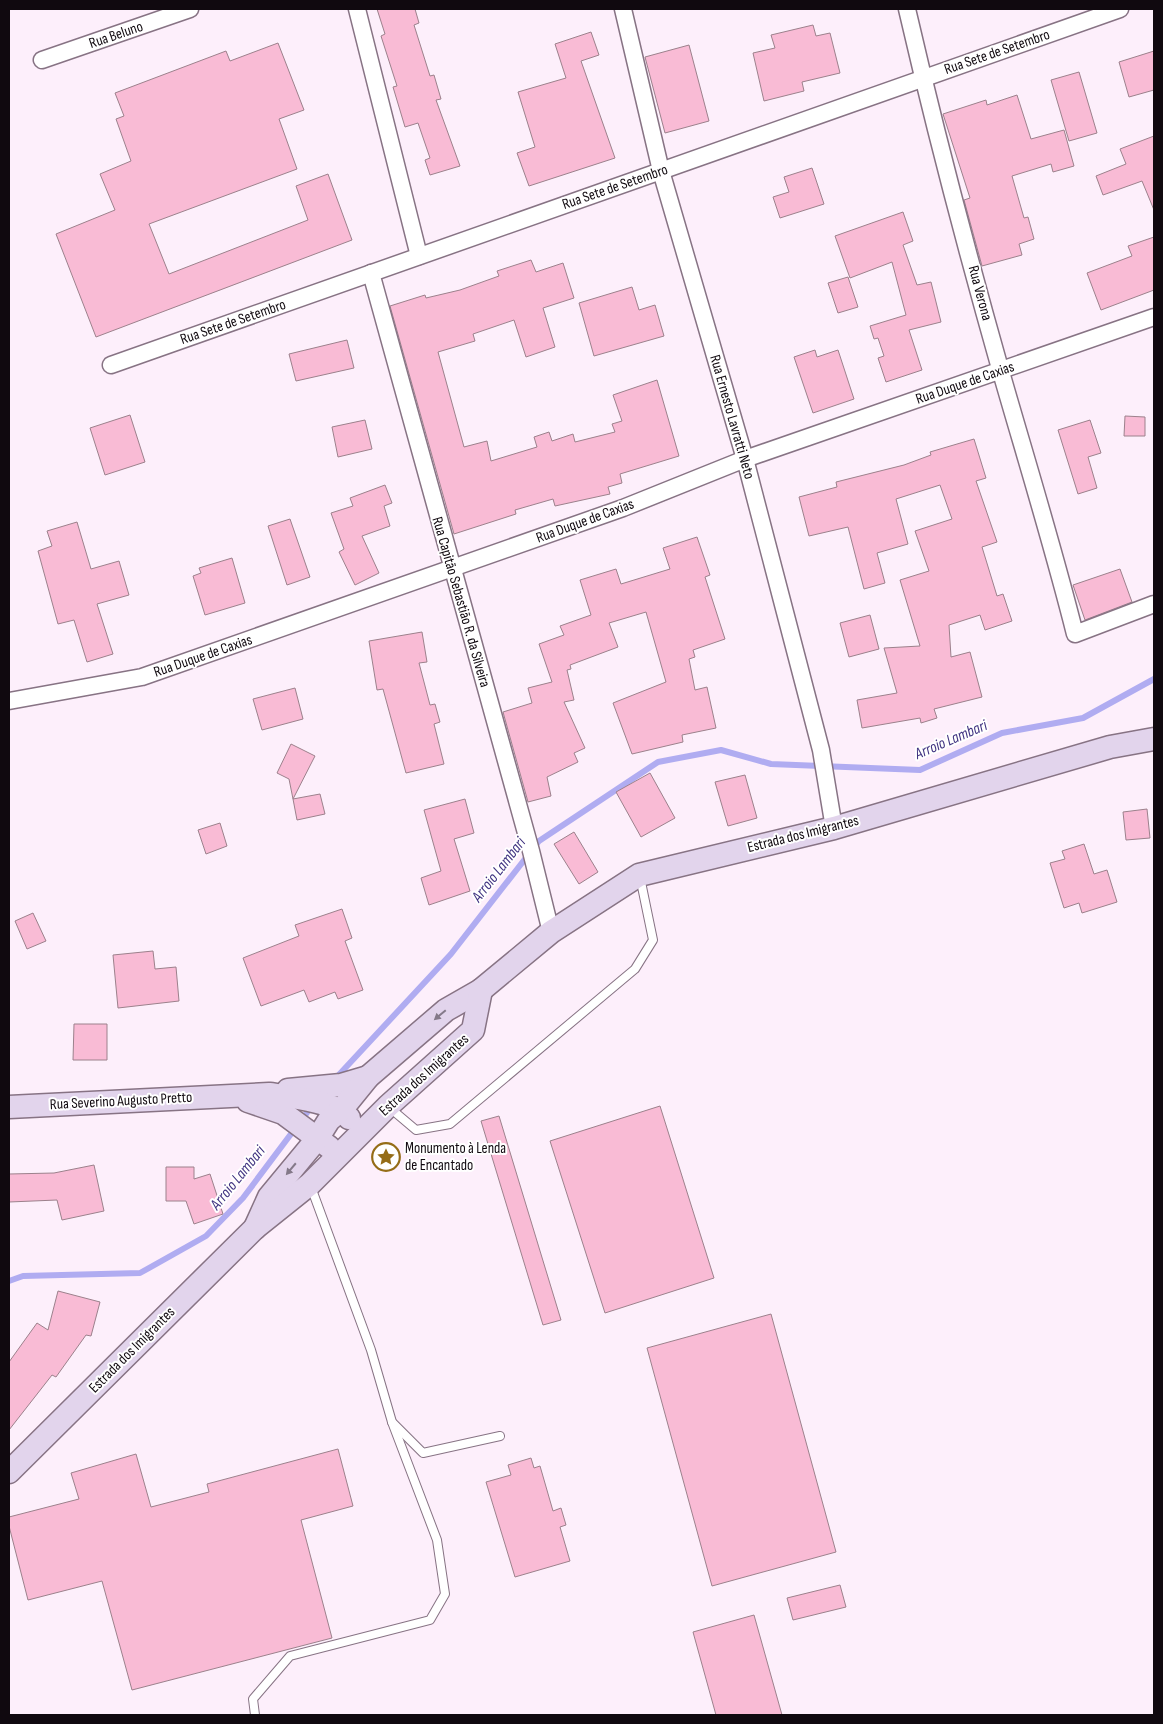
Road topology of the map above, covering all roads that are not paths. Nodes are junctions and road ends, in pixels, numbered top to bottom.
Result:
1 (190, 9) edge
2 (357, 9) edge
3 (624, 9) edge
4 (907, 9) edge
5 (1120, 9) edge
6 (42, 60) dead end
7 (923, 78) junction
8 (662, 170) junction
9 (419, 256) junction
10 (371, 273) junction
11 (1154, 316) edge
12 (111, 365) dead end
13 (1001, 370) junction
14 (745, 459) junction
15 (451, 568) junction
16 (1154, 604) edge
17 (9, 701) edge
18 (1154, 739) edge
19 (834, 828) junction
20 (639, 875) junction
21 (551, 932) junction
22 (481, 990) junction
23 (368, 1077) junction
24 (305, 1093) junction
25 (232, 1096) junction
26 (388, 1106) junction
27 (9, 1107) edge
28 (337, 1108) junction
29 (362, 1132) junction
30 (314, 1135) junction
31 (339, 1154) junction
32 (310, 1184) junction
33 (255, 1228) junction
34 (392, 1422) junction
35 (500, 1436) dead end
36 (9, 1472) edge
37 (255, 1715) edge

1 - 6 street, Rua Beluno
2 - 9 street
3 - 8 street, Rua Ernesto Lavratti Neto
4 - 7 street, Rua Verona
5 - 7 street, Rua Sete de Setembro
7 - 8 street, Rua Sete de Setembro
7 - 13 street, Rua Verona
8 - 9 street, Rua Sete de Setembro
8 - 14 street, Rua Ernesto Lavratti Neto
9 - 10 street, Rua Sete de Setembro
10 - 12 street, Rua Sete de Setembro
10 - 15 street, Rua Capitão Sebastião R. da Silveira
11 - 13 street, Rua Duque de Caxias
13 - 14 street, Rua Duque de Caxias
13 - 16 street, Rua Verona
14 - 15 street, Rua Duque de Caxias
14 - 19 street, Rua Ernesto Lavratti Neto
15 - 17 street, Rua Duque de Caxias
15 - 21 street, Rua Capitão Sebastião R. da Silveira
18 - 19 street, Estrada dos Imigrantes
19 - 20 street, Estrada dos Imigrantes
20 - 21 street, Estrada dos Imigrantes
20 - 26 lane
21 - 22 street, Estrada dos Imigrantes
22 -> 23 street, Estrada dos Imigrantes
22 - 26 street, Estrada dos Imigrantes
23 - 24 street
23 - 28 street, Estrada dos Imigrantes
24 - 25 street, Rua Severino Augusto Pretto
24 - 28 street
25 - 27 street, Rua Severino Augusto Pretto
25 - 30 street, Rua Severino Augusto Pretto
26 - 29 street, Estrada dos Imigrantes
28 - 29 street
28 - 30 street, Estrada dos Imigrantes
29 - 31 street, Estrada dos Imigrantes
30 - 31 street, Rua Severino Augusto Pretto
30 -> 33 street, Estrada dos Imigrantes
31 - 32 street, Estrada dos Imigrantes
32 - 33 street, Estrada dos Imigrantes
32 - 34 lane
33 - 36 street, Estrada dos Imigrantes
34 - 35 lane
34 - 37 lane

